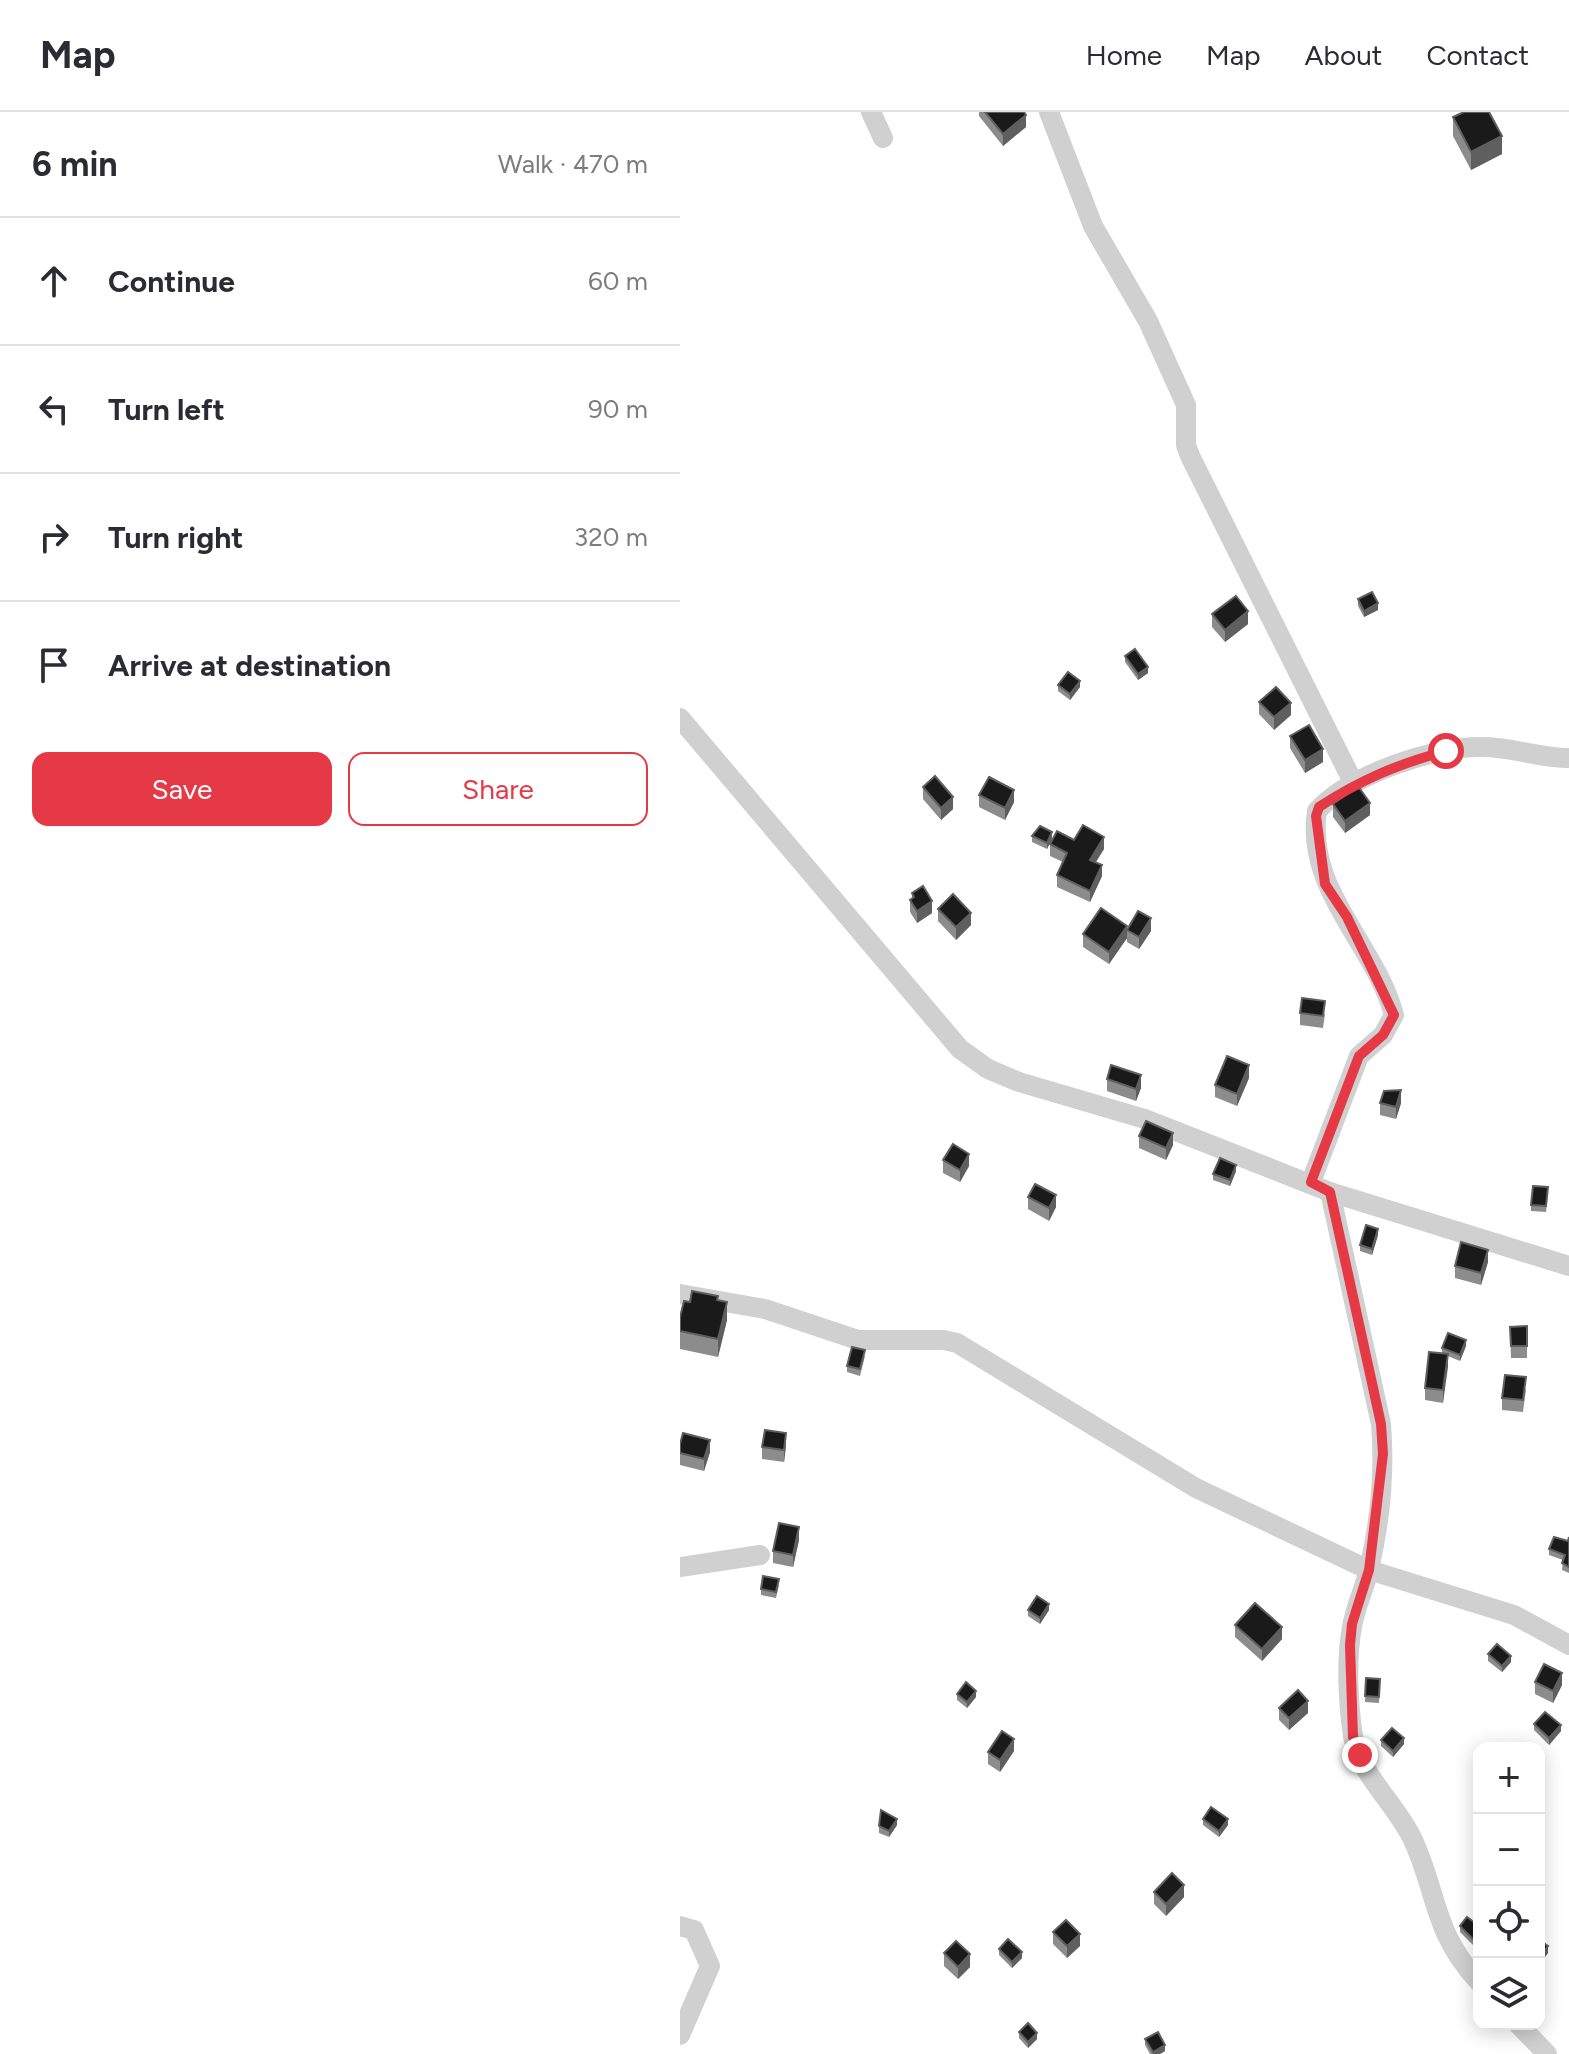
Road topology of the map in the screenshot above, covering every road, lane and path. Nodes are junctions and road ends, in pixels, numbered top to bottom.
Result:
1 (871, 112) edge
2 (1049, 112) edge
3 (883, 138) dead end
4 (680, 718) edge
5 (1569, 758) edge
6 (1354, 784) junction
7 (1320, 1187) junction
8 (1569, 1266) edge
9 (680, 1294) edge
10 (760, 1555) dead end
11 (680, 1567) edge
12 (1369, 1570) junction
13 (1569, 1645) edge
14 (680, 1926) edge
15 (1473, 1974) edge
16 (1524, 2030) edge
17 (680, 2035) edge
18 (1547, 2054) edge

1 - 3 street
2 - 6 street
4 - 7 street
5 - 6 street
6 - 7 street
7 - 8 street
7 - 12 street
9 - 12 street
10 - 11 street
12 - 13 street
12 - 15 street
14 - 17 street
16 - 18 street

